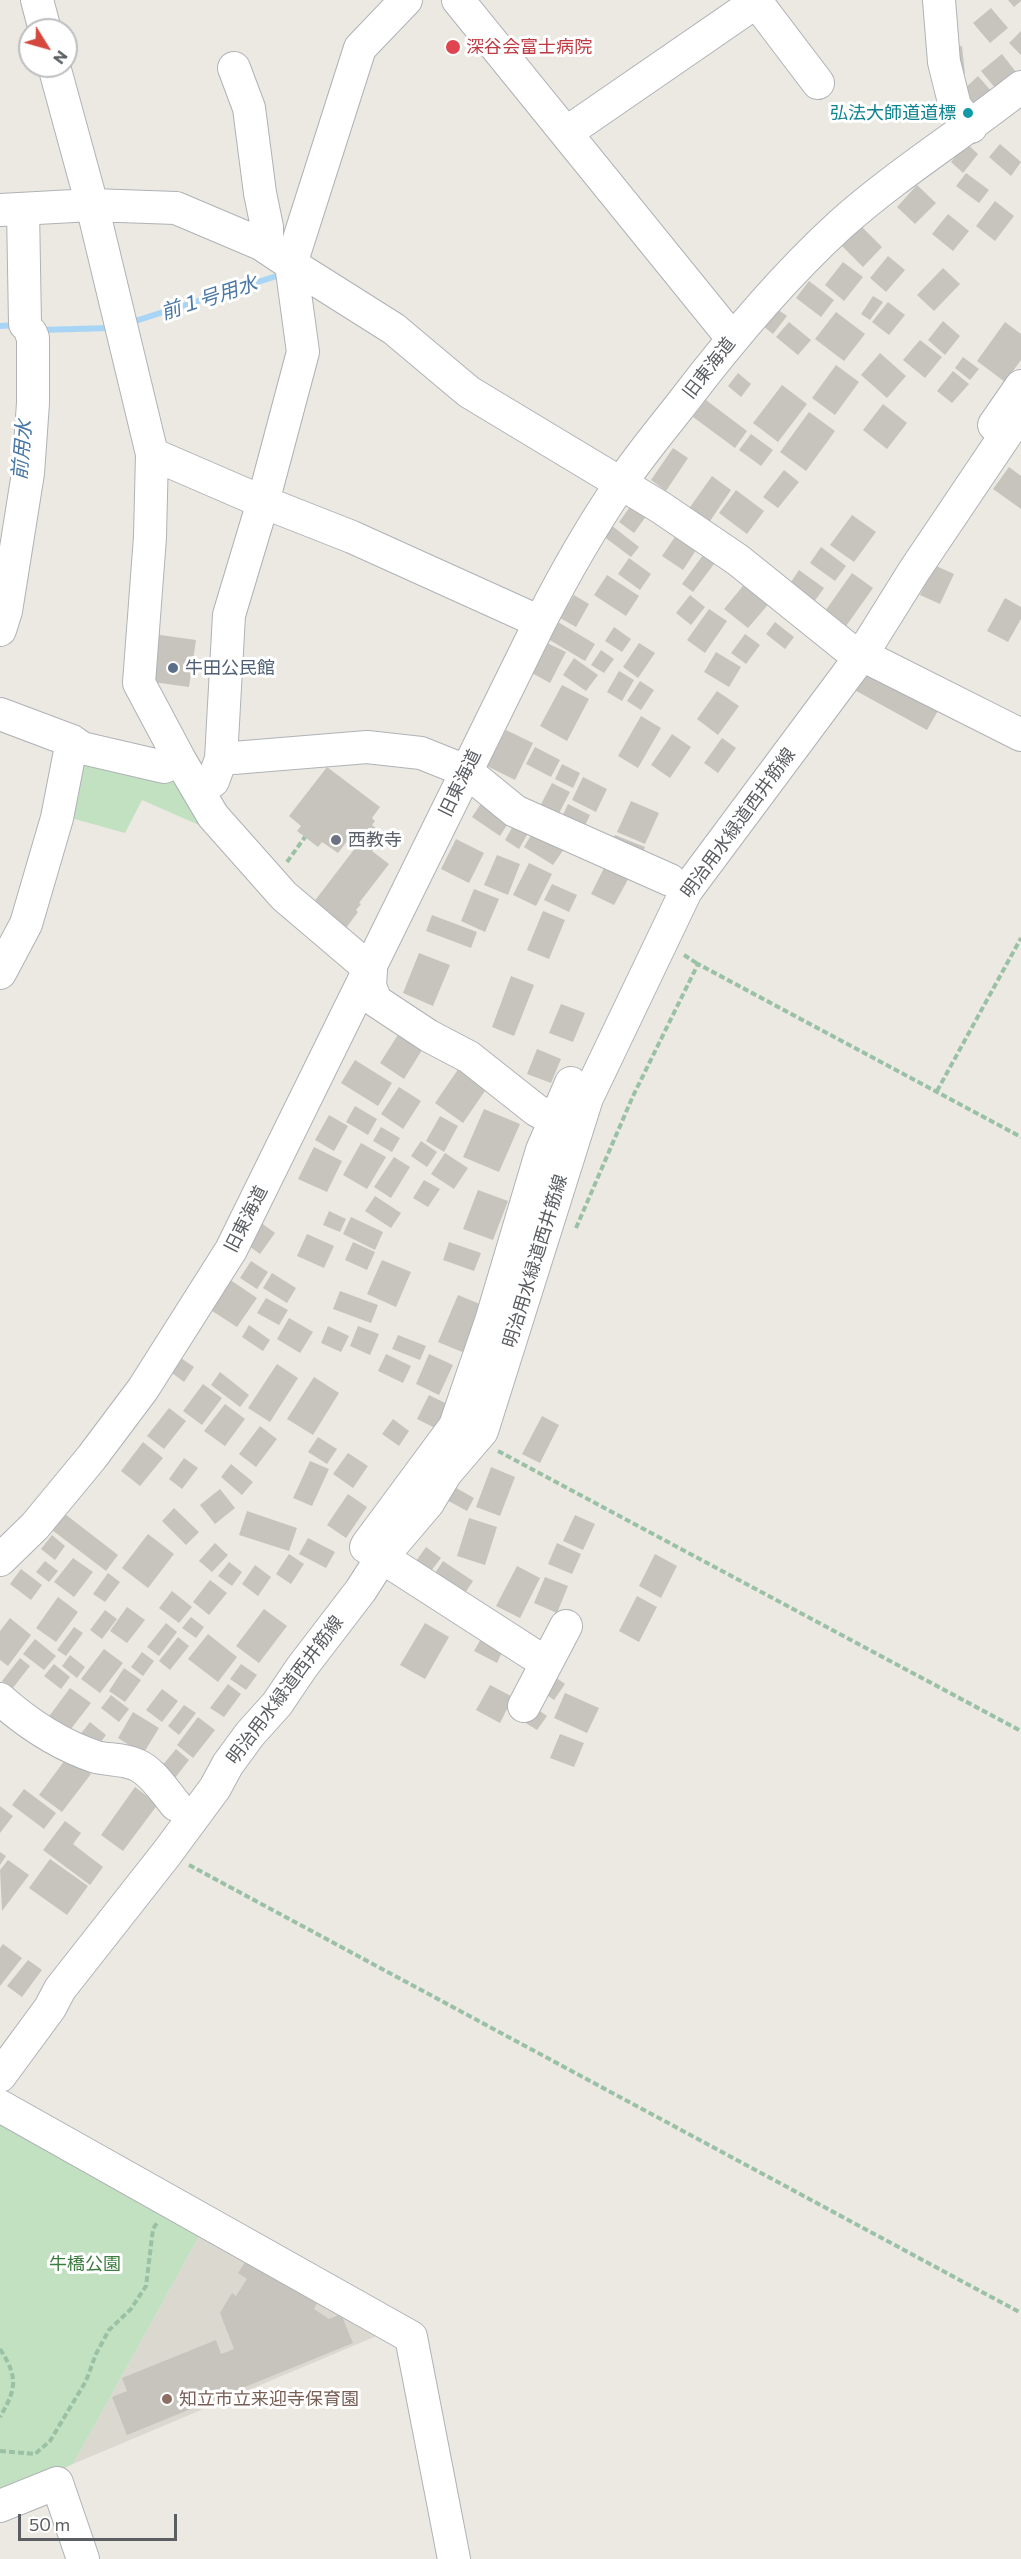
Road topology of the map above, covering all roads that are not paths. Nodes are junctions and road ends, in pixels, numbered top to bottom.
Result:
1 (37, 0) edge
2 (406, 0) edge
3 (458, 0) edge
4 (939, 0) edge
5 (757, 1) edge
6 (42, 18) edge
7 (234, 68) dead end
8 (57, 78) edge
9 (818, 83) dead end
10 (1021, 87) edge
11 (971, 127) junction
12 (566, 133) junction
13 (92, 205) junction
14 (12, 210) edge
15 (279, 256) junction
16 (19, 331) edge
17 (732, 338) junction
18 (1021, 386) edge
19 (1021, 412) edge
20 (152, 454) junction
21 (620, 484) junction
22 (263, 502) junction
23 (540, 622) junction
24 (0, 630) edge
25 (854, 651) junction
26 (0, 714) edge
27 (1021, 735) edge
28 (72, 741) junction
29 (221, 759) junction
30 (180, 760) junction
31 (466, 771) junction
32 (200, 791) junction
33 (670, 880) junction
34 (371, 970) junction
35 (0, 973) edge
36 (556, 1121) junction
37 (474, 1438) junction
38 (374, 1552) junction
39 (0, 1560) edge
40 (566, 1626) dead end
41 (546, 1664) junction
42 (0, 1700) edge
43 (524, 1706) dead end
44 (176, 1805) junction
45 (0, 2044) edge
46 (0, 2076) edge
47 (0, 2106) edge
48 (0, 2506) edge
49 (83, 2559) edge
50 (454, 2559) edge

1 - 6 street
2 - 15 street
3 - 12 street
4 - 11 street
5 - 9 street
5 - 12 street
7 - 15 street
8 - 13 street
10 - 11 street, 旧東海道
11 - 17 street, 旧東海道
12 - 17 street
13 - 14 street
13 - 15 street
13 - 20 street
14 - 16 street
15 - 21 street
15 - 22 street
16 - 24 street
17 - 21 street, 旧東海道
18 - 25 street
19 - 25 street, 明治用水緑道西井筋線
20 - 22 street
20 - 30 street
21 - 23 street, 旧東海道
21 - 25 street
22 - 23 street
22 - 29 street
23 - 31 street, 旧東海道
25 - 27 street
25 - 33 street
25 - 37 street, 明治用水緑道西井筋線
26 - 28 street
28 - 30 street
28 - 35 street
29 - 31 street
29 - 32 street
30 - 32 street
31 - 33 street
31 - 34 street, 旧東海道
32 - 34 street
33 - 36 street
34 - 36 street
34 - 39 street, 旧東海道
36 - 37 street
37 - 38 street
38 - 41 street
38 - 44 street
38 - 46 street, 明治用水緑道西井筋線
40 - 41 street
41 - 43 street
42 - 44 street
44 - 45 street
47 - 50 street
48 - 49 street

